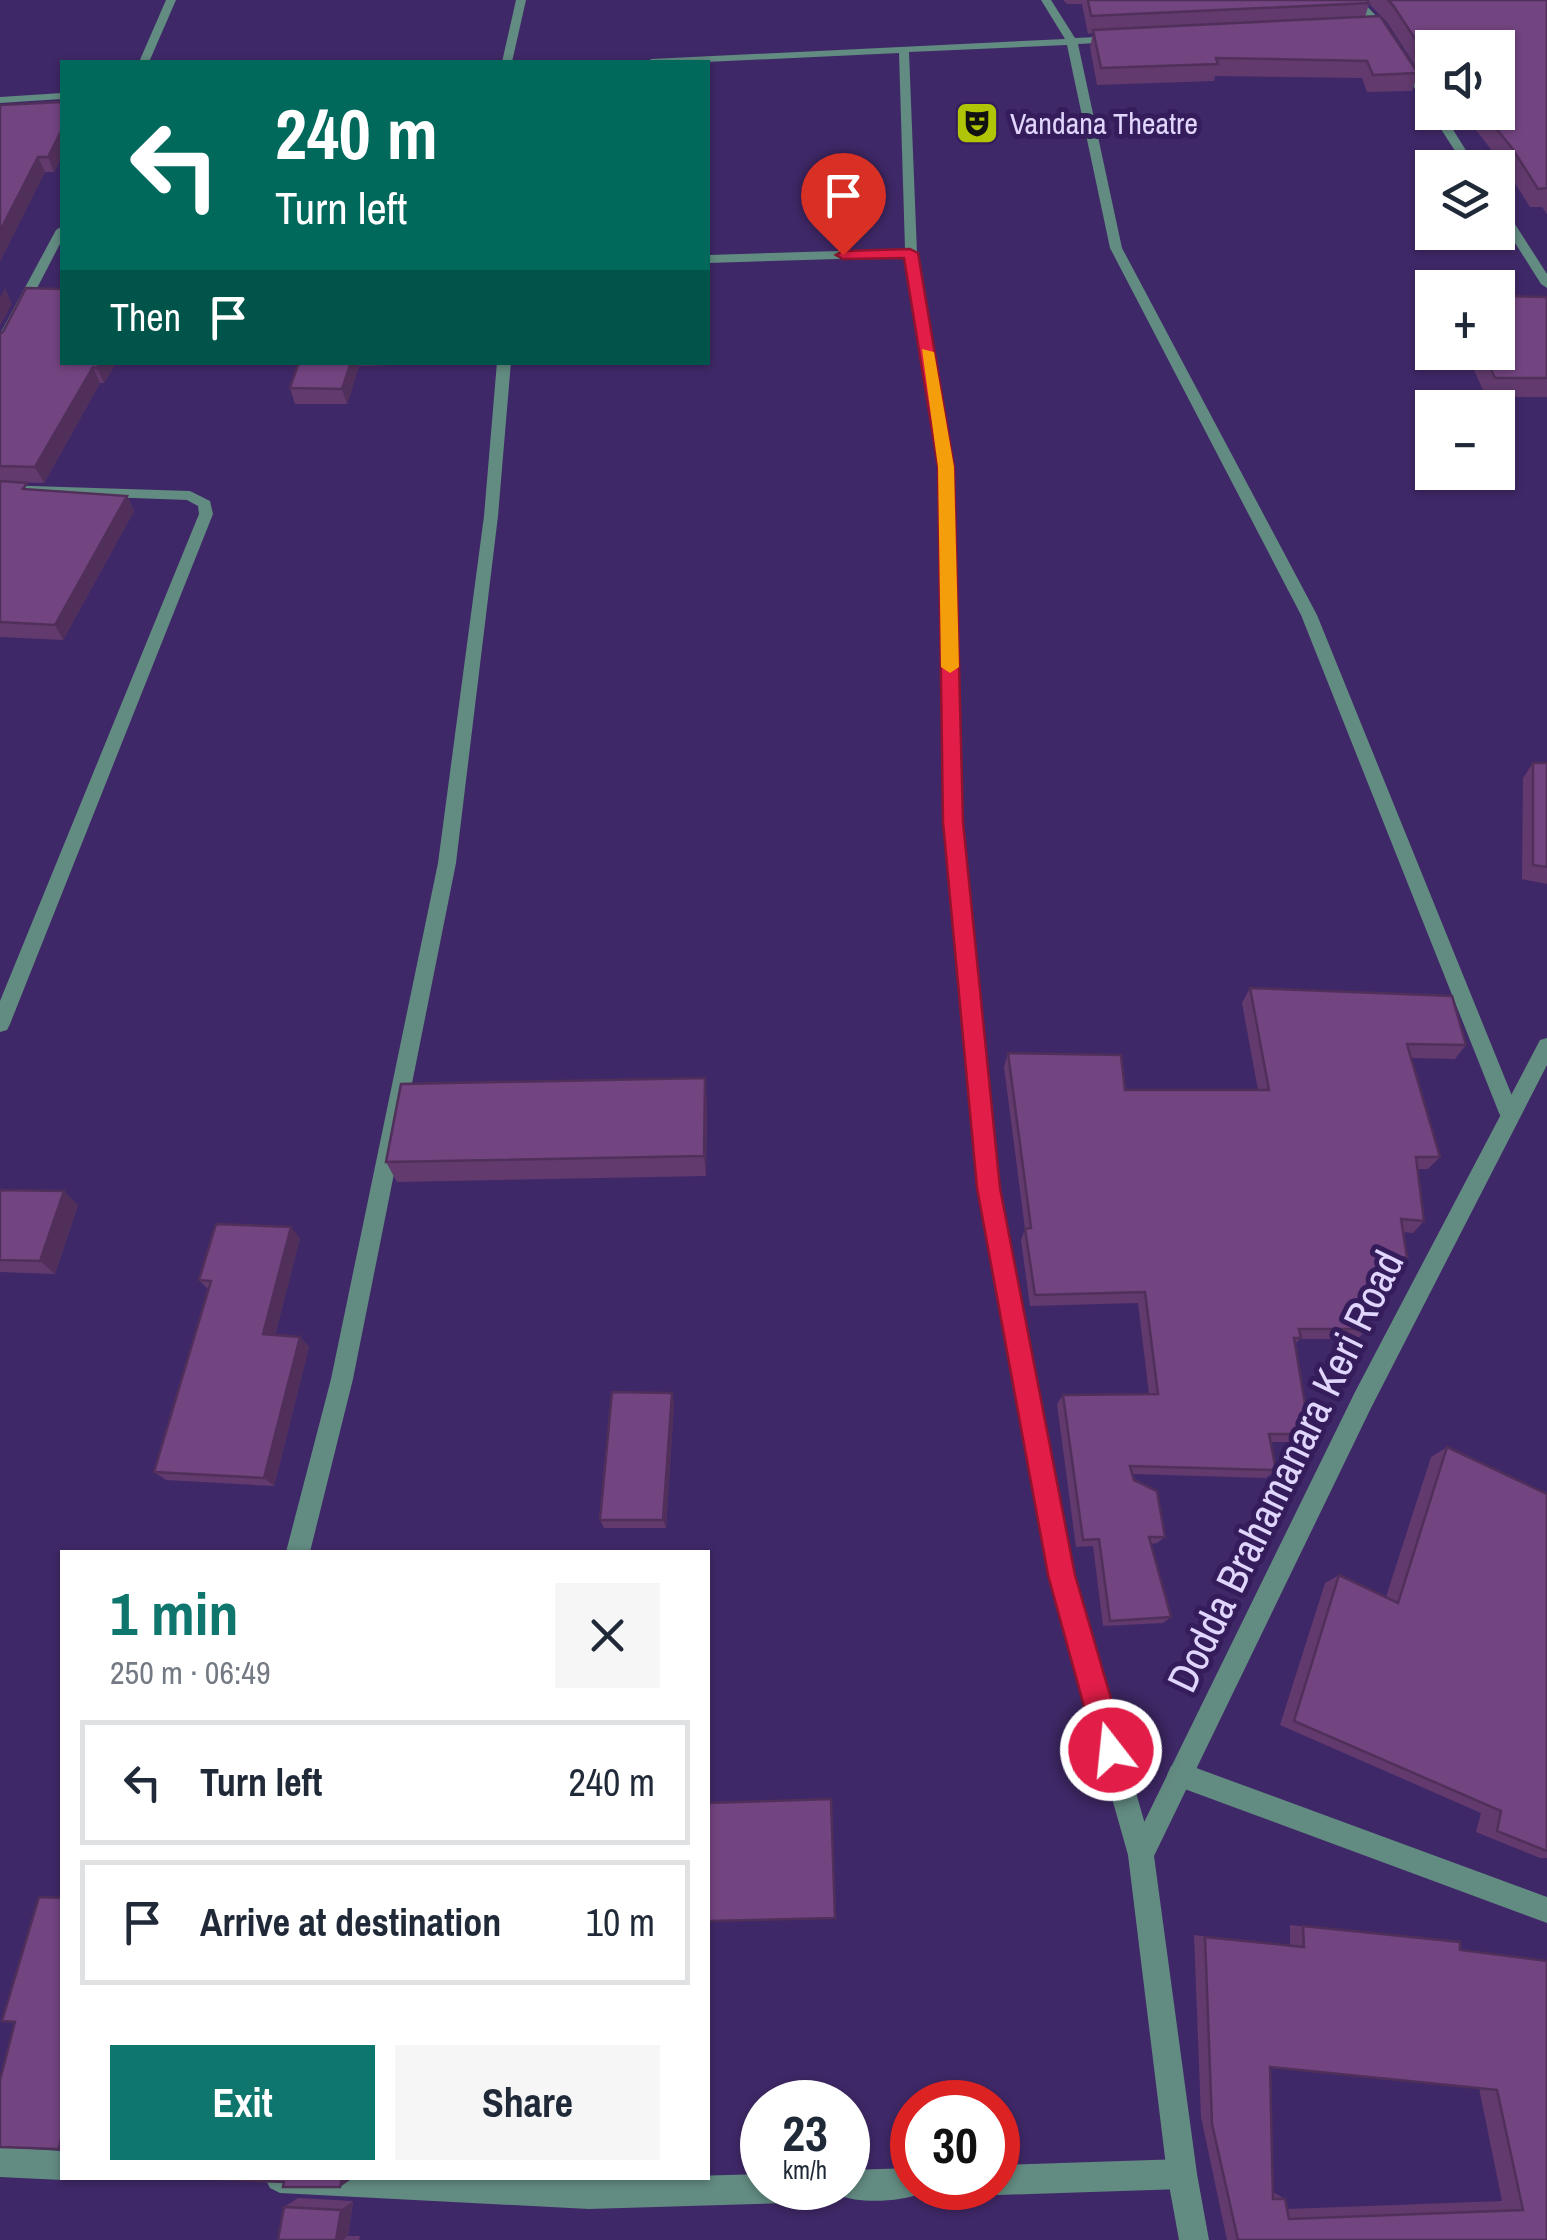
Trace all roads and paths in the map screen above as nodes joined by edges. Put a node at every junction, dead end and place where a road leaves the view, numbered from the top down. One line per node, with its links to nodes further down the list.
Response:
1 (171, 0): 10 (street)
2 (521, 0): 11 (street)
3 (1046, 0): 8 (street)
4 (1355, 0): 5 (street)
5 (1380, 26): 6 (street); 13 (street)
6 (1361, 27)
7 (1130, 39): 8 (street)
8 (1072, 42): 9 (street); 28 (street)
9 (904, 50): 12 (street); 18 (street)
10 (145, 60)
11 (508, 60)
12 (693, 60)
13 (1415, 80)
14 (60, 96): 15 (street)
15 (0, 100)
16 (60, 234): 20 (street)
17 (1515, 234): 22 (street)
18 (910, 253): 19 (street); 31 (street)
19 (710, 259)
20 (44, 263): 21 (street); 23 (street)
21 (60, 263)
22 (1547, 284)
23 (0, 346)
24 (504, 365): 29 (street)
25 (0, 489): 26 (street)
26 (0, 1024)
27 (1547, 1046): 28 (street, Dodda Brahamanara Keri Road)
28 (1510, 1113): 30 (street, Dodda Brahamanara Keri Road)
29 (299, 1550)
30 (1180, 1775): 31 (street, Dodda Brahamanara Keri Road); 32 (street)
31 (1141, 1855): 35 (street)
32 (1547, 1910)
33 (0, 2162): 34 (street)
34 (60, 2165)
35 (1182, 2174): 36 (street); 39 (street)
36 (1020, 2179)
37 (319, 2180): 38 (street)
38 (740, 2189)
39 (1194, 2240)

